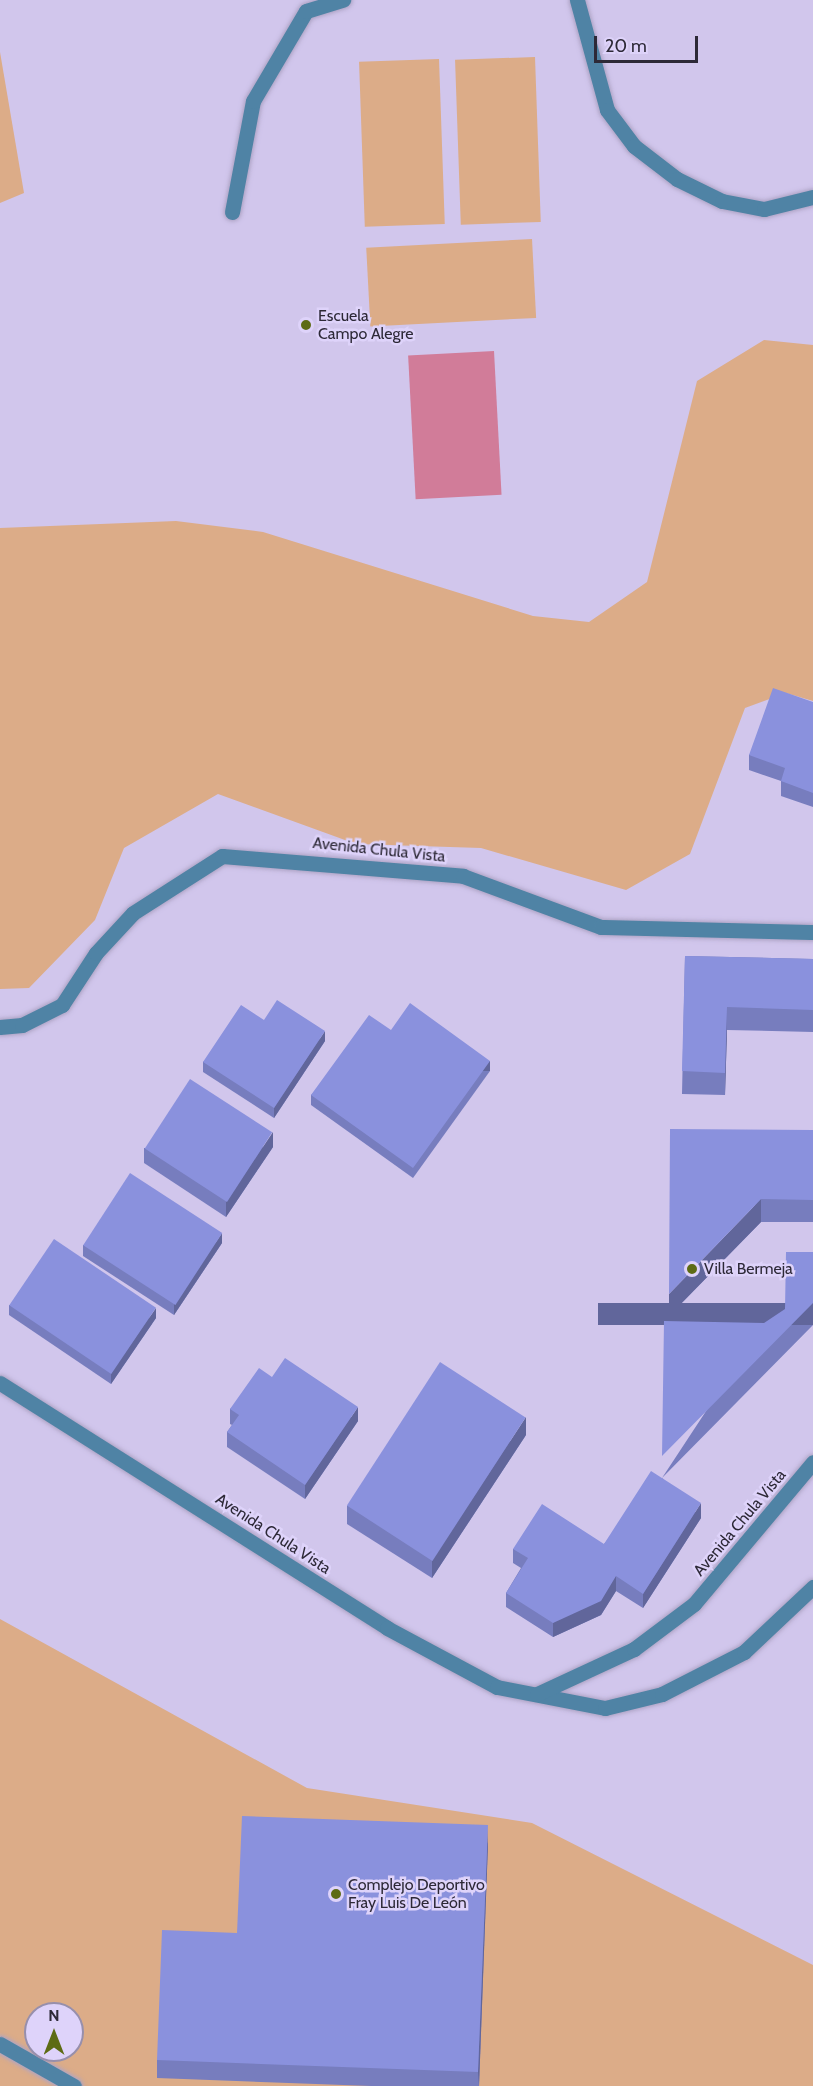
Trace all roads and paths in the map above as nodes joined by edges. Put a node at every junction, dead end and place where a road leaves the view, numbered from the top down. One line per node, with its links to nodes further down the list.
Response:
1 (343, 0): 4 (street)
2 (577, 0): 3 (street)
3 (813, 197)
4 (232, 212)
5 (813, 932): 6 (street, Avenida Chula Vista)
6 (0, 1027)
7 (0, 1383): 10 (street, Avenida Chula Vista)
8 (813, 1462): 10 (street, Avenida Chula Vista)
9 (813, 1587): 10 (street, Avenida Chula Vista)
10 (537, 1694)
11 (0, 2044): 12 (street)
12 (74, 2086)

